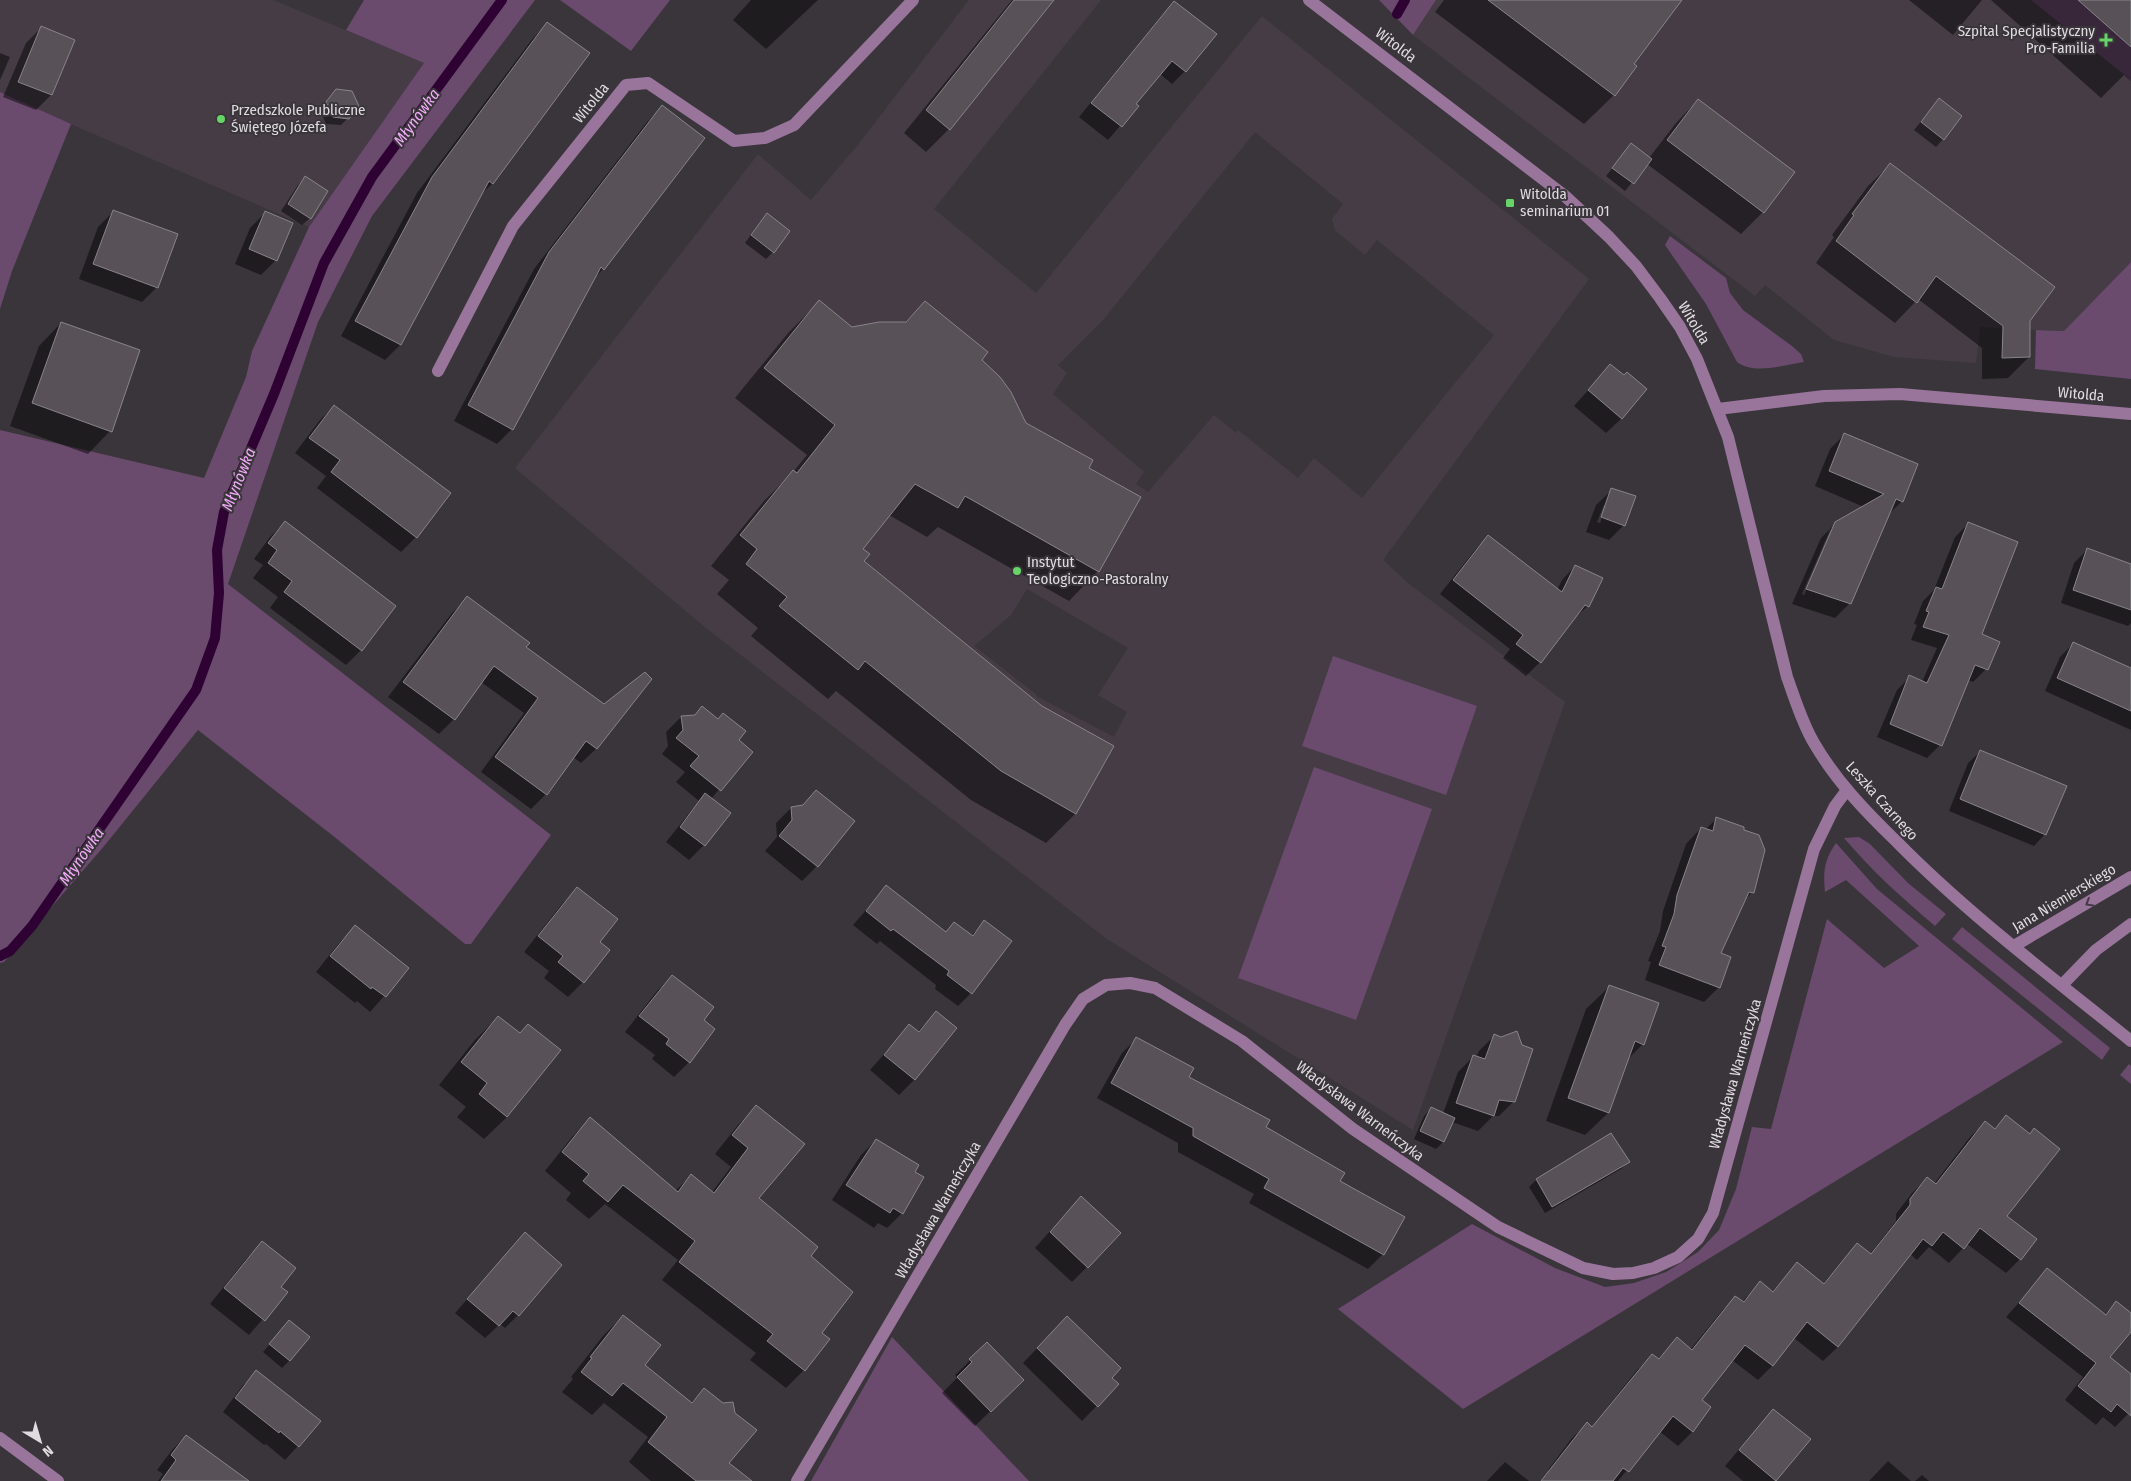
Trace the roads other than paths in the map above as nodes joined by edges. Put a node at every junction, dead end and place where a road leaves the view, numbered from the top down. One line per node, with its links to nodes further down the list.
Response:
1 (913, 0): 3 (street, Witolda)
2 (1309, 0): 4 (street, Witolda)
3 (438, 371)
4 (1718, 409): 5 (street, Witolda); 6 (street, Leszka Czarnego)
5 (2131, 414)
6 (1847, 790): 9 (street, Leszka Czarnego); 14 (street, Władysława Warneńczyka)
7 (2131, 877): 9 (street, Jana Niemierskiego, one-way to 9)
8 (2131, 924): 10 (street)
9 (2014, 946): 10 (street, Leszka Czarnego)
10 (2062, 986): 11 (street, Leszka Czarnego)
11 (2131, 1041)
12 (0, 1438): 13 (street)
13 (58, 1481)
14 (797, 1481)

